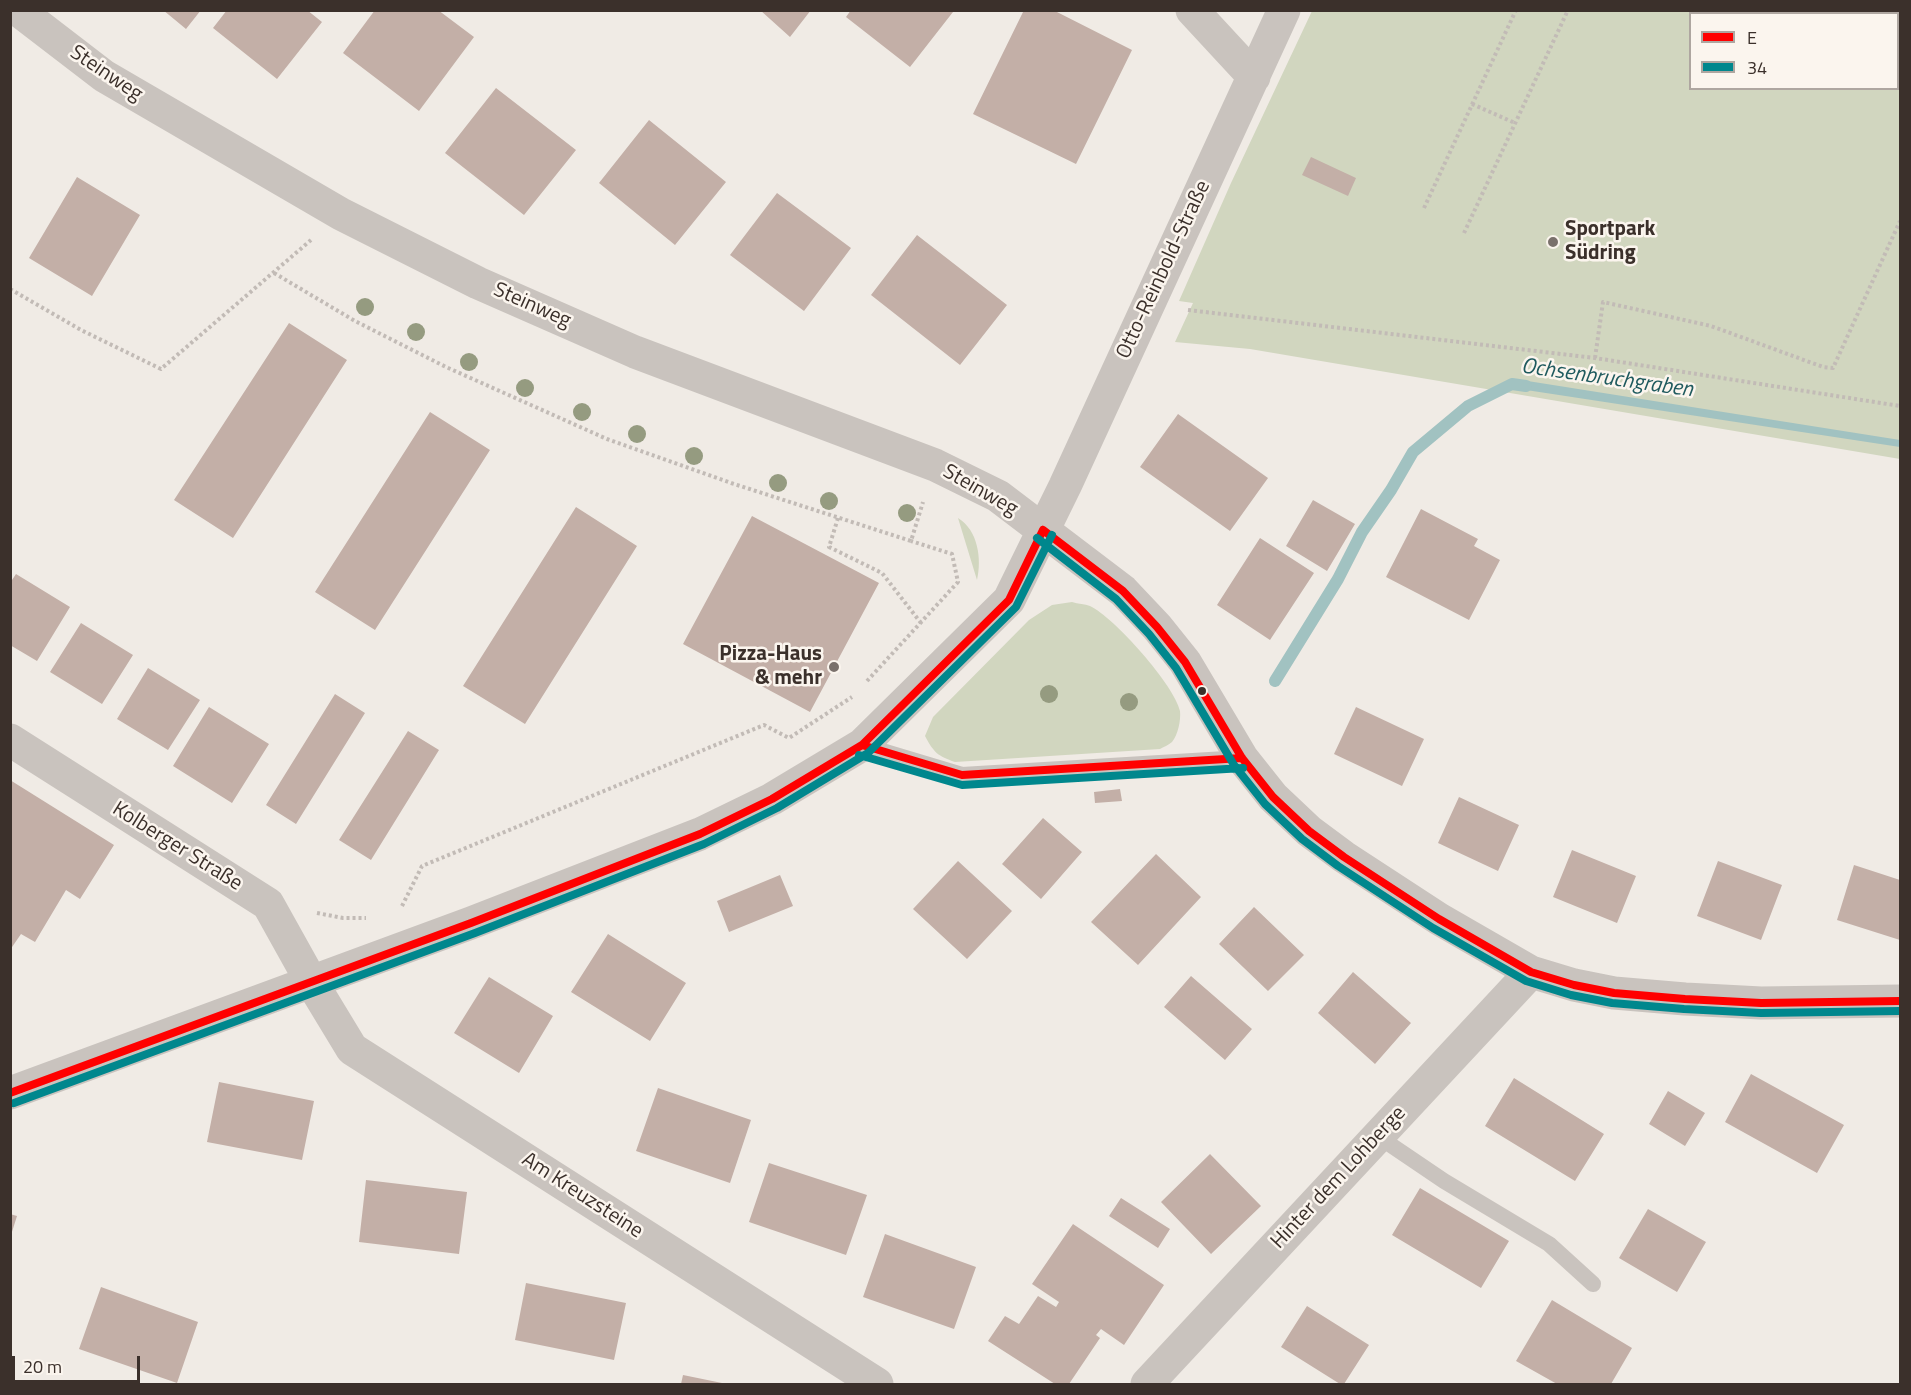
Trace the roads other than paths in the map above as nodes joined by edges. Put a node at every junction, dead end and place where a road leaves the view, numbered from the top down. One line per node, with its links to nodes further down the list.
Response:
1 (18, 10): 5 (street, Steinweg)
2 (1192, 10): 4 (street)
3 (1284, 10): 4 (street, Otto-Reinbold-Straße)
4 (1254, 76): 5 (street, Otto-Reinbold-Straße)
5 (1043, 530): 7 (street, Otto-Reinbold-Straße); 8 (street, Steinweg)
6 (10, 741): 10 (street, Kolberger Straße)
7 (862, 745): 8 (lane); 10 (street, Otto-Reinbold-Straße)
8 (1242, 758): 9 (street, Steinweg)
9 (1531, 972): 11 (street, Steinweg); 13 (street, Hinter dem Lohberge)
10 (312, 983): 12 (street, Otto-Reinbold-Straße); 15 (street, Am Kreuzsteine)
11 (1900, 1001)
12 (11, 1092)
13 (1378, 1137): 14 (lane); 16 (street, Hinter dem Lohberge)
14 (1593, 1284)
15 (877, 1384)
16 (1147, 1384)

